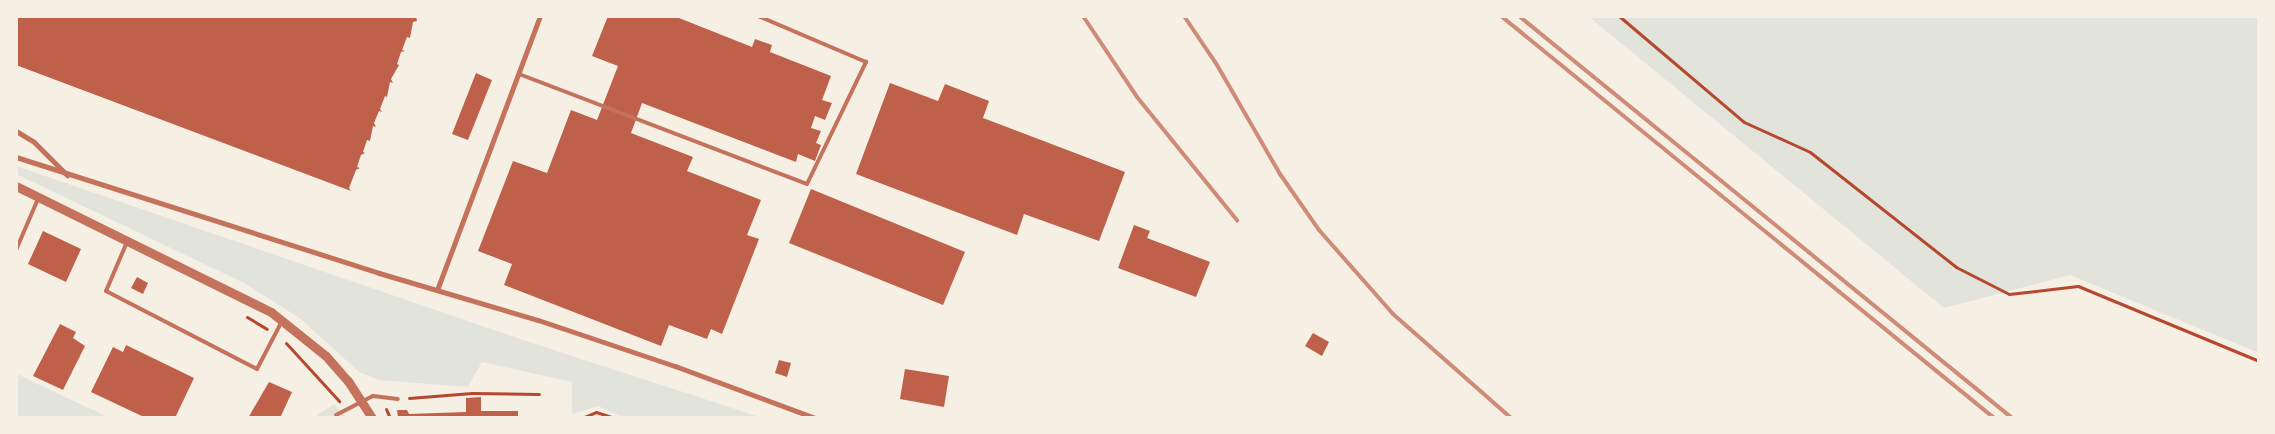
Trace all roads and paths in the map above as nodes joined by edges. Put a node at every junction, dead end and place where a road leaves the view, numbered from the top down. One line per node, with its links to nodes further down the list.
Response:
1 (540, 16): 4 (street)
2 (758, 16): 4 (lane)
3 (1620, 16): 15 (path)
4 (518, 74): 12 (street)
5 (16, 132): 7 (street)
6 (16, 157): 7 (street)
7 (68, 176): 12 (street)
8 (16, 186): 9 (street)
9 (39, 197): 10 (street); 11 (lane)
10 (128, 240): 13 (street); 13 (lane)
11 (16, 250)
12 (437, 290): 24 (street)
13 (283, 320): 19 (street)
14 (286, 342): 16 (path)
15 (2259, 361)
16 (331, 393)
17 (539, 394): 18 (path)
18 (398, 399): 19 (lane)
19 (361, 401): 20 (lane); 21 (street)
20 (336, 415)
21 (372, 418)
22 (582, 418): 23 (path)
23 (615, 418)
24 (815, 418)

